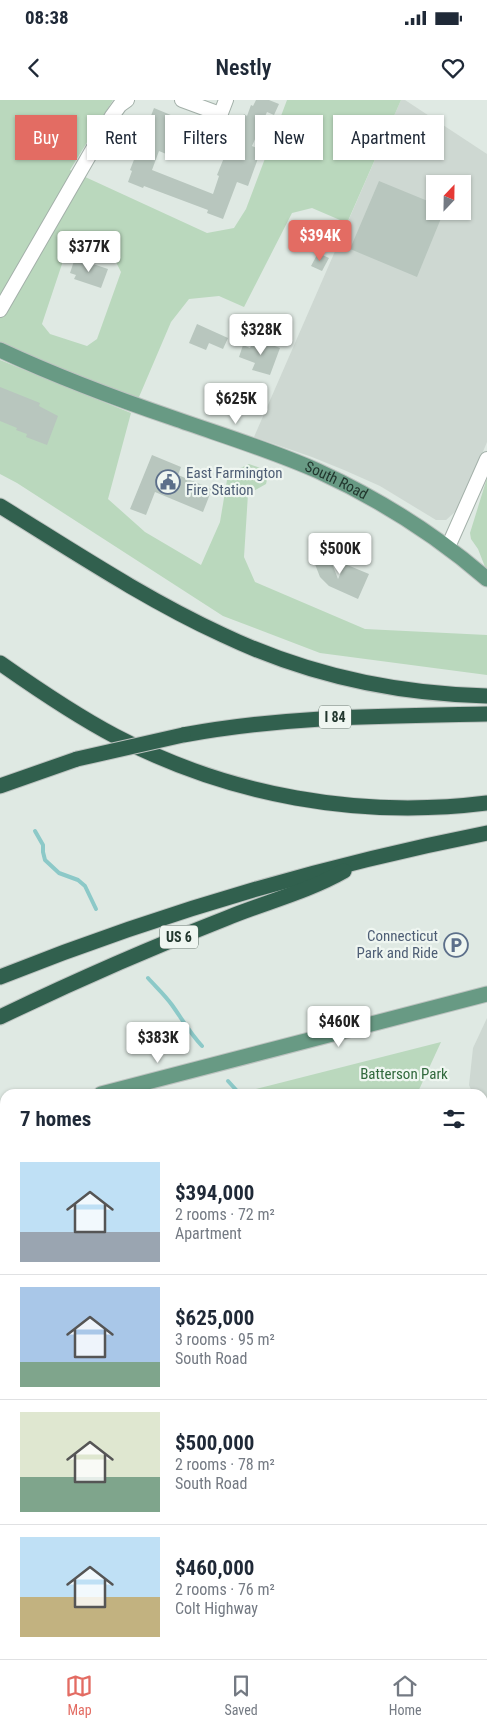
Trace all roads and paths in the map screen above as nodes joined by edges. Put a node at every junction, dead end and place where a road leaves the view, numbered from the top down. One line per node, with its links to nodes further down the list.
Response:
1 (127, 100): 5 (street)
2 (182, 100): 4 (street)
3 (226, 100): 4 (street)
4 (220, 114)
5 (0, 310)
6 (0, 350): 9 (main road, South Road)
7 (487, 459): 9 (street)
8 (0, 506): 12 (highway)
9 (448, 547): 10 (main road, South Road)
10 (487, 579)
11 (0, 663): 15 (highway)
12 (487, 696)
13 (487, 714): 14 (highway, I 84, bridge)
14 (1, 785)
15 (487, 802)
16 (487, 833): 17 (highway)
17 (360, 861): 18 (highway); 20 (highway, US 6)
18 (0, 977)
19 (487, 994): 21 (main road)
20 (0, 1016)
21 (120, 1089)

